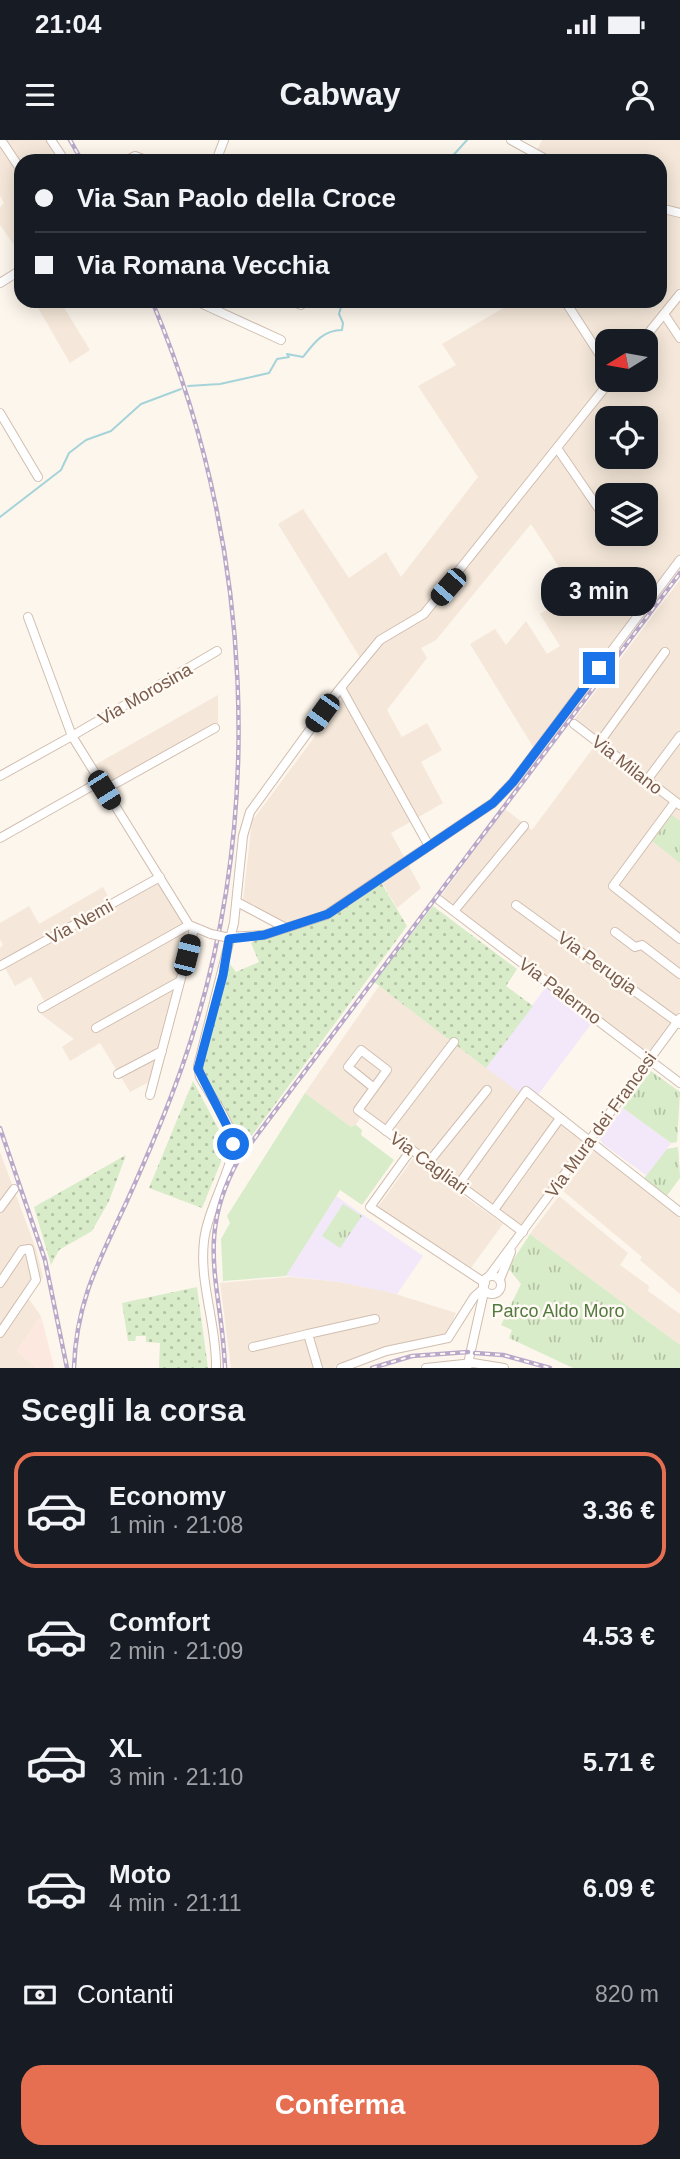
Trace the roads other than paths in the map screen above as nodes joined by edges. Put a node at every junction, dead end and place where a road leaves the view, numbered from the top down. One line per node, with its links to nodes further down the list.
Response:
1 (1, 140): 4 (street)
2 (511, 140): 3 (street)
3 (536, 154)
4 (14, 160)
5 (680, 294): 8 (street)
6 (211, 308): 11 (street)
7 (570, 308): 12 (street)
8 (664, 314): 9 (street); 10 (street)
9 (652, 329)
10 (680, 338)
11 (281, 340)
12 (595, 347)
13 (601, 392): 15 (street)
14 (0, 413): 16 (street)
15 (557, 447): 17 (street); 22 (street)
16 (38, 477)
17 (595, 503)
18 (680, 561): 35 (street)
19 (28, 617): 25 (street)
20 (217, 651): 25 (street, Via Morosina)
21 (666, 652): 27 (street)
22 (341, 688): 35 (street); 38 (street)
23 (574, 724): 27 (street, Via Milano)
24 (215, 728): 31 (street)
25 (72, 736): 28 (street, Via Morosina); 30 (street)
26 (680, 736): 29 (street)
27 (599, 743): 29 (street, Via Milano)
28 (0, 776)
29 (647, 780): 32 (street, Via Milano)
30 (99, 782): 31 (street); 34 (street)
31 (104, 790): 36 (street)
32 (678, 804): 47 (street)
33 (524, 826): 40 (street)
34 (0, 838)
35 (429, 846): 43 (street)
36 (160, 877): 42 (street); 48 (street, Via Nemi)
37 (439, 900): 40 (street, Via Palermo)
38 (237, 902): 41 (street); 43 (street)
39 (516, 905): 52 (street, Via Perugia)
40 (454, 911): 56 (street, Via Palermo)
41 (234, 923): 45 (street); 46 (street)
42 (191, 927): 45 (street, bridge); 50 (street); 51 (street)
43 (286, 928): 46 (street)
44 (615, 932): 49 (street)
45 (227, 938): 46 (street); 83 (street)
46 (242, 939)
47 (680, 940)
48 (0, 966)
49 (680, 974)
50 (180, 981): 53 (street); 55 (street)
51 (41, 1008)
52 (679, 1021): 56 (street, Via Mura dei Francesi)
53 (96, 1028)
54 (454, 1042): 63 (street)
55 (162, 1051): 57 (street); 61 (street)
56 (649, 1059): 58 (street, Via Palermo); 64 (street, Via Mura dei Francesi)
57 (118, 1074)
58 (680, 1083)
59 (374, 1088): 59 (street, Via Cagliari); 63 (street, Via Cagliari)
60 (487, 1090): 66 (street)
61 (150, 1095)
62 (558, 1121): 70 (street)
63 (386, 1131): 65 (street, Via Cagliari)
64 (592, 1141): 67 (street); 71 (street); 72 (street, Via Mura dei Francesi)
65 (411, 1150): 66 (street, Via Cagliari); 75 (street)
66 (428, 1163): 67 (street, Via Cagliari)
67 (459, 1184): 70 (street, Via Cagliari)
68 (14, 1189): 69 (street)
69 (0, 1208)
70 (494, 1210): 72 (street, Via Cagliari)
71 (680, 1212)
72 (523, 1232): 73 (street, Via Mura dei Francesi); 75 (street, Via Mura dei Francesi)
73 (500, 1279): 75 (street); 76 (street, Via Mura dei Francesi)
74 (0, 1283): 79 (street)
75 (486, 1285): 76 (street); 78 (street); 85 (street, Via Mura dei Francesi)
76 (493, 1296): 78 (street, Via Mura dei Francesi)
77 (375, 1319): 80 (street)
78 (479, 1327): 82 (street)
79 (0, 1333)
80 (308, 1334): 81 (street); 84 (street)
81 (253, 1347)
82 (468, 1366): 86 (street); 87 (street)
83 (216, 1368)
84 (318, 1368)
85 (341, 1368)
86 (426, 1368)
87 (504, 1368)

